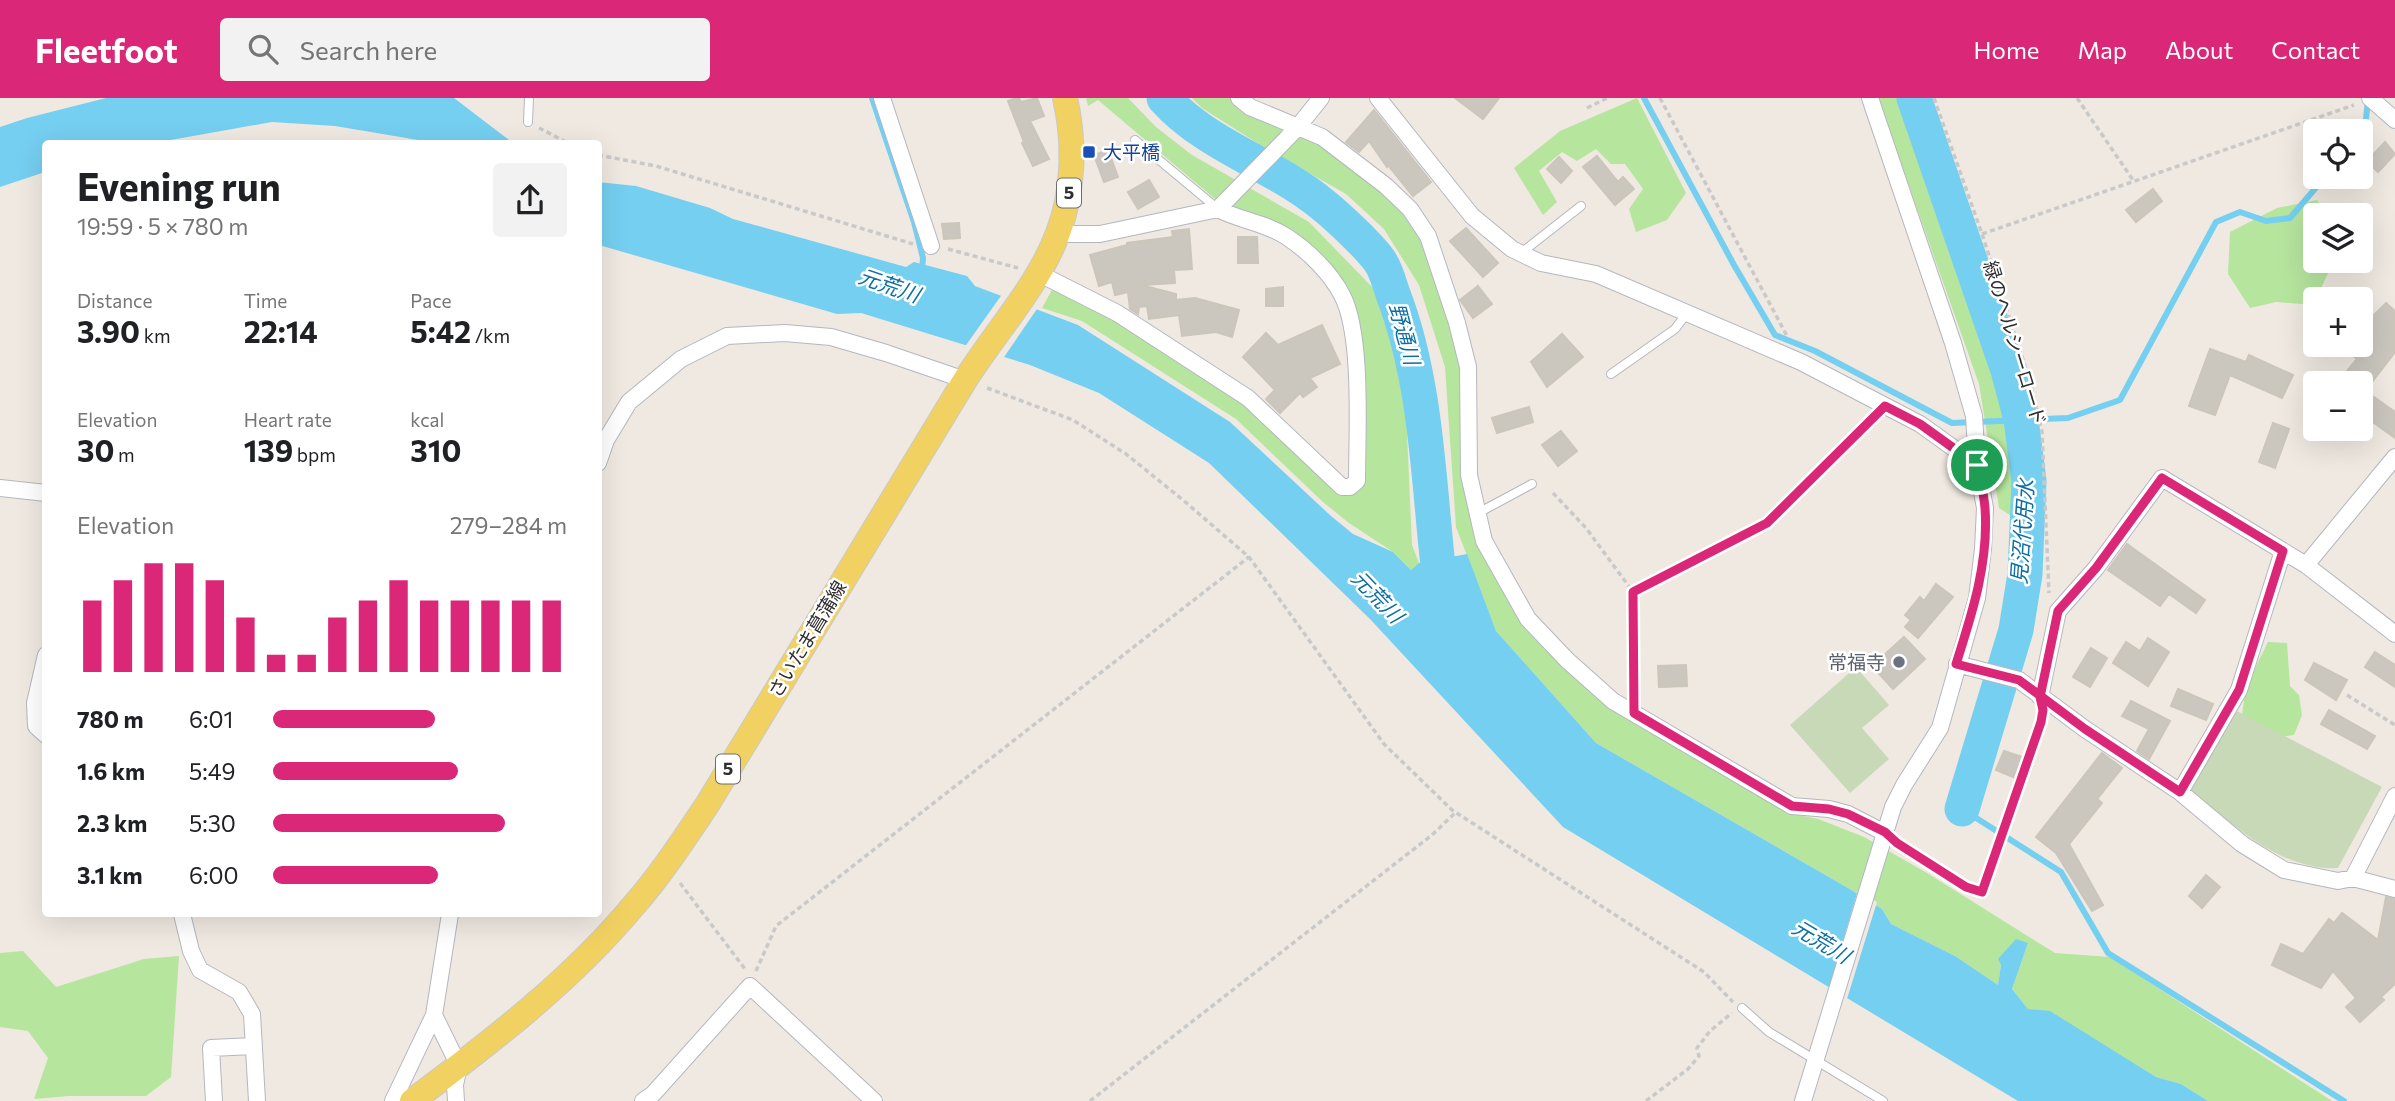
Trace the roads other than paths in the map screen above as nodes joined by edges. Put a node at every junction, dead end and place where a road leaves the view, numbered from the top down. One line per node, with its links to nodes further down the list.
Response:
1 (529, 98): 10 (lane)
2 (882, 98): 16 (street)
3 (1065, 98): 15 (main road, さいたま菖蒲線 / 5)
4 (1239, 98): 11 (street)
5 (1321, 98): 11 (street)
6 (1378, 98): 17 (street)
7 (1870, 98): 24 (street)
8 (2371, 98): 9 (street)
9 (2395, 120)
10 (528, 122)
11 (1298, 127): 14 (street); 28 (street)
12 (1135, 140): 14 (lane)
13 (1581, 206): 17 (lane)
14 (1220, 207): 15 (street); 18 (street)
15 (1058, 234): 18 (main road, さいたま菖蒲線 / 5)
16 (931, 246)
17 (1521, 253): 19 (street)
18 (1036, 276): 21 (main road, さいたま菖蒲線 / 5)
19 (1687, 313): 20 (lane); 24 (street)
20 (1611, 374)
21 (967, 377): 22 (street); 48 (main road, さいたま菖蒲線 / 5)
22 (602, 440)
23 (2395, 457): 30 (street)
24 (1977, 465): 32 (street)
25 (1532, 484): 28 (lane)
26 (0, 488): 27 (street)
27 (42, 493)
28 (1478, 513): 38 (street)
29 (2283, 551): 30 (street); 34 (street); 36 (street)
30 (2306, 565): 31 (street)
31 (2395, 634)
32 (1956, 664): 34 (street); 38 (street)
33 (42, 672): 35 (street)
34 (2040, 697): 36 (street); 41 (lane)
35 (42, 731)
36 (2180, 792): 39 (street)
37 (2395, 796): 39 (street)
38 (1883, 840): 47 (street)
39 (2353, 878): 40 (street)
40 (2395, 889)
41 (1982, 892)
42 (184, 917): 46 (street)
43 (450, 917): 45 (street)
44 (1742, 1008): 47 (lane)
45 (434, 1015): 48 (street); 51 (street)
46 (254, 1046): 49 (street); 50 (street)
47 (1818, 1055): 56 (street); 57 (lane)
48 (459, 1066): 52 (main road, さいたま菖蒲線 / 5); 53 (street)
49 (214, 1101)
50 (257, 1101)
51 (393, 1101)
52 (412, 1101)
53 (456, 1101)
54 (643, 1101): 55 (street)
55 (874, 1101)
56 (1803, 1101)
57 (1883, 1101)

